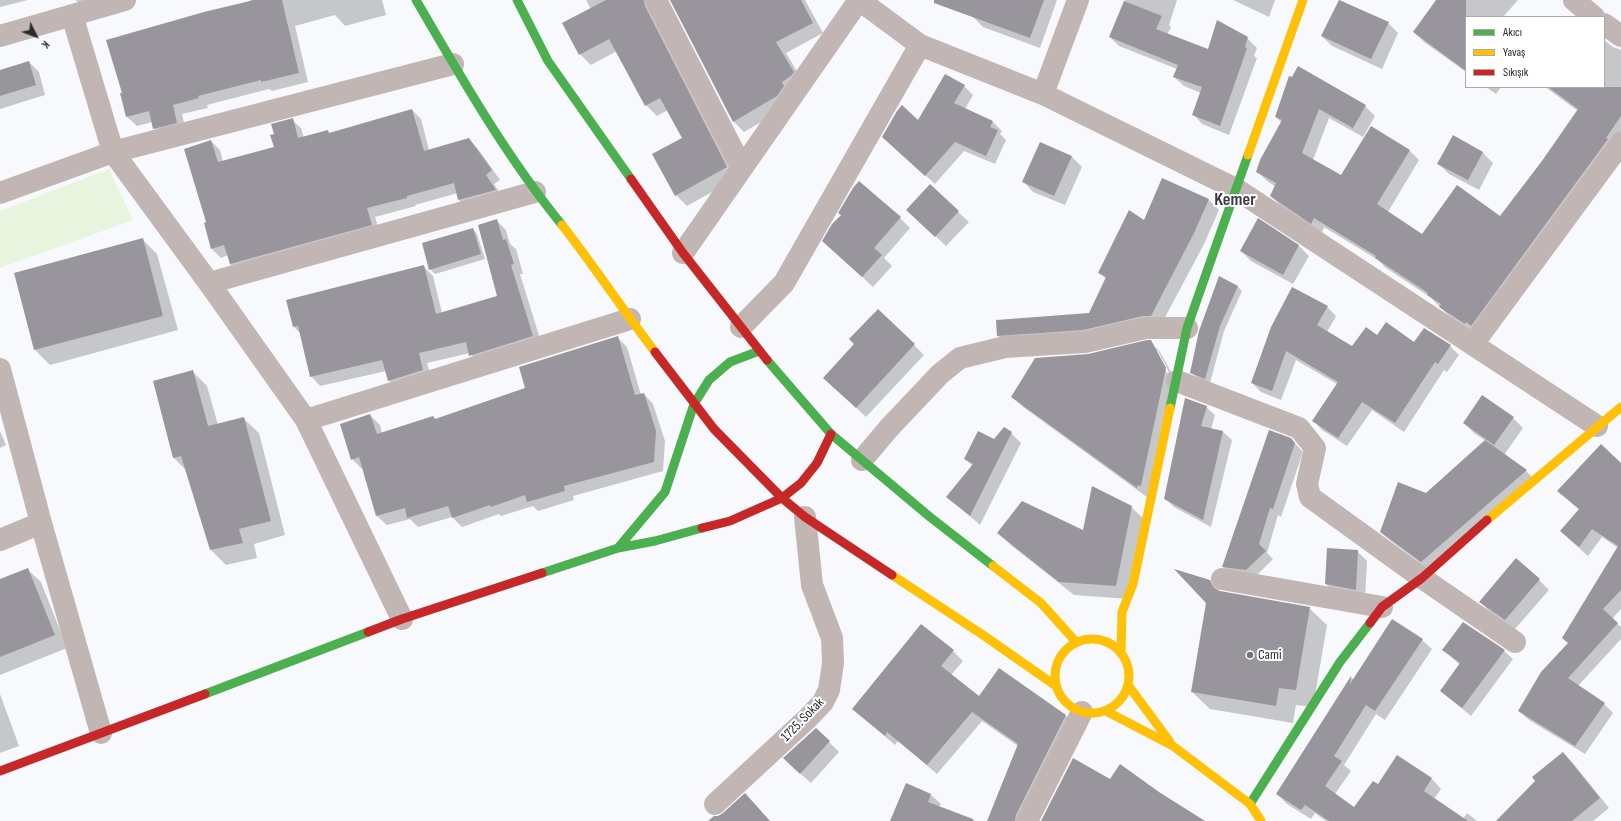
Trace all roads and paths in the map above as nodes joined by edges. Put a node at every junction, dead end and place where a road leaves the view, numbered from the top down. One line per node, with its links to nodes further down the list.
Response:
1 (125, 0): 9 (street)
2 (416, 0): 15 (street)
3 (517, 0): 23 (street)
4 (656, 0): 19 (street)
5 (859, 0): 14 (street); 19 (street)
6 (1078, 0): 16 (street)
7 (1303, 0): 20 (street)
8 (1574, 0): 10 (street)
9 (72, 15): 12 (street); 18 (street)
10 (1593, 16)
11 (1605, 25): 13 (street)
12 (0, 36)
13 (1621, 36)
14 (920, 45): 16 (street); 26 (street)
15 (453, 64): 18 (street); 21 (street)
16 (1043, 94): 20 (street)
17 (1620, 147): 28 (street)
18 (113, 152): 22 (street); 24 (street)
19 (742, 168): 23 (street)
20 (1236, 189): 27 (street); 28 (street)
21 (535, 192): 24 (street); 25 (street)
22 (0, 193)
23 (683, 253): 26 (street)
24 (209, 283): 34 (street)
25 (630, 319): 32 (street); 34 (street)
26 (741, 327): 29 (street)
27 (1186, 328): 31 (street); 37 (street)
28 (1473, 344): 35 (street)
29 (759, 351): 32 (street); 36 (street)
30 (0, 369): 40 (street)
31 (1177, 380): 43 (street); 46 (street)
32 (694, 404): 38 (street); 42 (street)
33 (1621, 407): 35 (street)
34 (306, 420): 47 (street)
35 (1597, 426): 43 (street)
36 (831, 434): 37 (street); 38 (street)
37 (862, 460): 51 (street)
38 (782, 498): 39 (street); 42 (street)
39 (805, 517): 55 (street); 61 (street, 1725. Sokak)
40 (41, 523): 41 (street); 58 (street)
41 (0, 540)
42 (618, 548): 47 (street)
43 (1422, 578): 45 (street); 52 (street)
44 (1222, 579): 45 (street)
45 (1382, 607): 62 (street)
46 (1122, 612): 48 (street); 53 (street)
47 (402, 620): 58 (street)
48 (1111, 621)
49 (1100, 630): 50 (street)
50 (1089, 639): 51 (street); 53 (street)
51 (1076, 642): 55 (street)
52 (1515, 642)
53 (1120, 652): 54 (street)
54 (1128, 685): 56 (street); 59 (street)
55 (1056, 686): 57 (street)
56 (1106, 711): 57 (street); 59 (street)
57 (1082, 712): 63 (street)
58 (101, 733): 60 (street)
59 (1173, 746): 62 (street)
60 (0, 771)
61 (715, 804)
62 (1255, 813): 64 (street)
63 (1027, 821)
64 (1273, 821)

